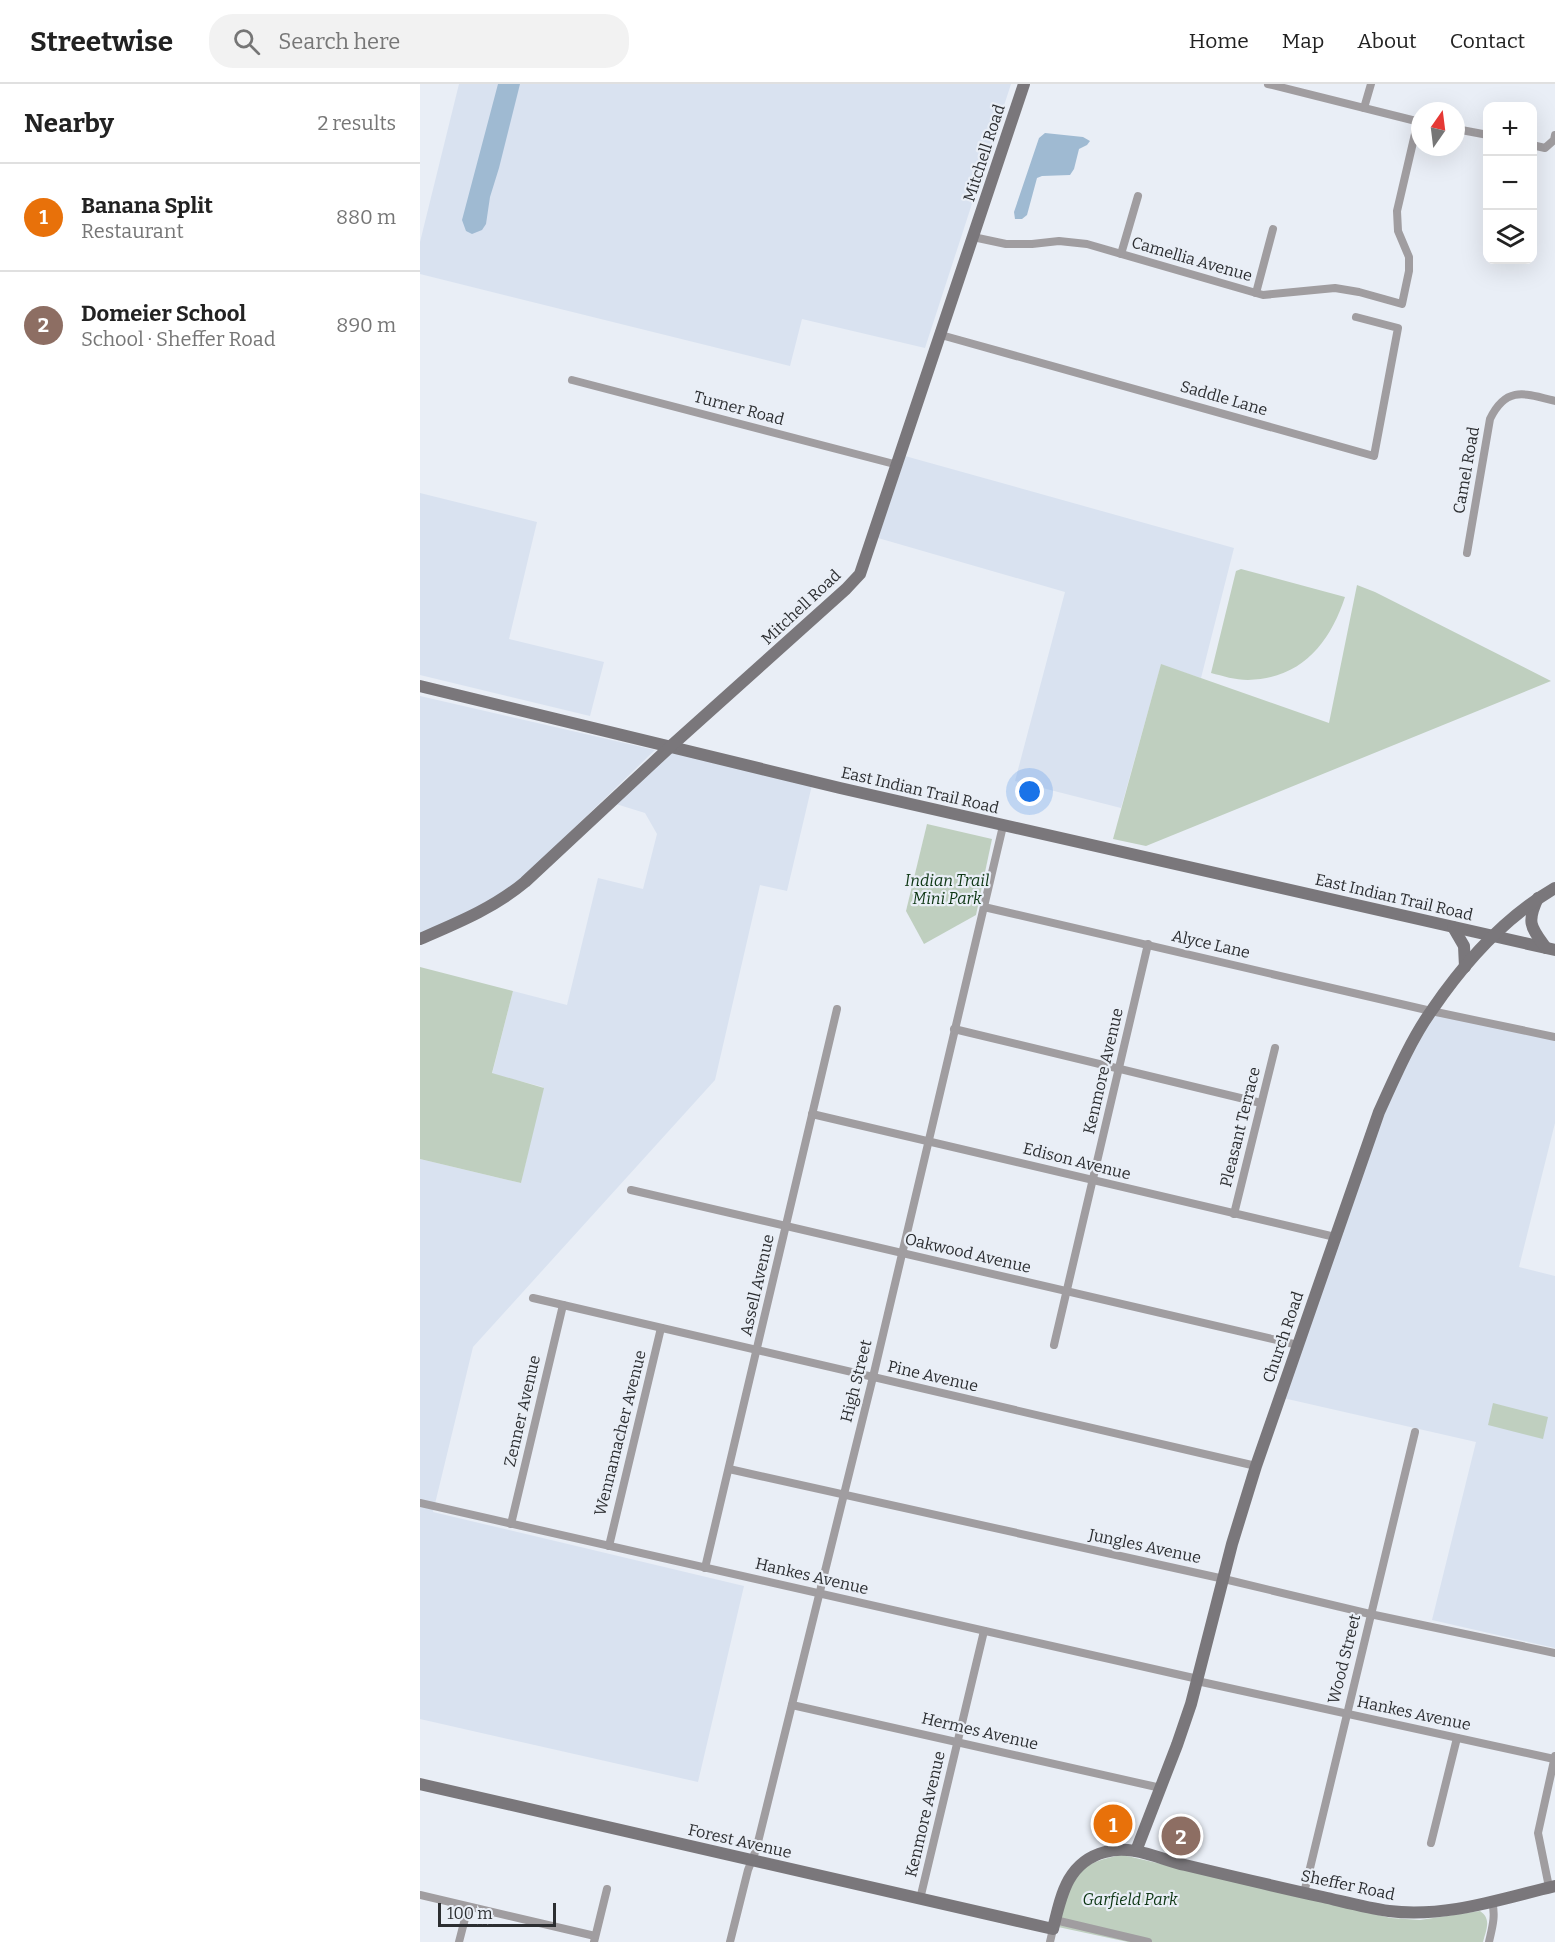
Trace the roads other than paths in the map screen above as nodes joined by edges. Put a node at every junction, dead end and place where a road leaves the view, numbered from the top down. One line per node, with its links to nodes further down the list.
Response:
1 (1024, 84): 13 (street, Mitchell Road)
2 (1268, 84): 4 (street)
3 (1371, 84): 4 (street)
4 (1364, 108): 5 (street)
5 (1411, 119)
6 (1465, 131): 7 (street)
7 (1483, 134)
8 (1555, 135): 9 (street)
9 (1537, 146)
10 (1411, 154): 15 (street, Camellia Avenue)
11 (1137, 196): 14 (street)
12 (1273, 229): 15 (street)
13 (973, 237): 14 (street, Camellia Avenue); 17 (street, Mitchell Road)
14 (1121, 254): 15 (street, Camellia Avenue)
15 (1256, 293)
16 (1356, 317): 17 (street, Saddle Lane)
17 (941, 335): 20 (street, Mitchell Road)
18 (572, 380): 20 (street, Turner Road)
19 (1555, 401): 21 (street, Camel Road)
20 (898, 465): 23 (street, Mitchell Road)
21 (1467, 553)
22 (420, 686): 23 (street, East Indian Trail Road)
23 (671, 746): 24 (street, East Indian Trail Road); 30 (street, Mitchell Road)
24 (1003, 826): 27 (street, High Street); 28 (street, East Indian Trail Road)
25 (1555, 888): 26 (street, Church Road)
26 (1538, 898): 29 (street, Church Road); 32 (street)
27 (984, 907): 31 (street, Alyce Lane); 36 (street, High Street)
28 (1453, 927): 29 (street, East Indian Trail Road); 33 (street)
29 (1493, 936): 32 (street, East Indian Trail Road); 33 (street, Church Road)
30 (420, 939)
31 (1148, 944): 35 (street, Alyce Lane); 39 (street, Kenmore Avenue)
32 (1550, 949)
33 (1465, 967): 35 (street, Church Road)
34 (837, 1009): 41 (street, Assell Avenue)
35 (1431, 1011): 37 (street, Alyce Lane); 47 (street, Church Road)
36 (954, 1029): 39 (street); 42 (street, High Street)
37 (1555, 1037)
38 (1275, 1048): 40 (street, Pleasant Terrace)
39 (1119, 1068): 40 (street); 43 (street, Kenmore Avenue)
40 (1261, 1103): 45 (street, Pleasant Terrace)
41 (812, 1114): 42 (street, Edison Avenue); 46 (street, Assell Avenue)
42 (928, 1141): 43 (street, Edison Avenue); 48 (street, High Street)
43 (1093, 1181): 45 (street, Edison Avenue); 49 (street, Kenmore Avenue)
44 (631, 1190): 46 (street, Oakwood Avenue)
45 (1234, 1214): 47 (street, Edison Avenue)
46 (786, 1226): 48 (street, Oakwood Avenue); 55 (street, Assell Avenue)
47 (1335, 1236): 54 (street, Church Road)
48 (902, 1253): 49 (street, Oakwood Avenue); 56 (street, High Street)
49 (1067, 1291): 53 (street, Kenmore Avenue); 54 (street, Oakwood Avenue)
50 (533, 1298): 51 (street, Pine Avenue)
51 (563, 1305): 52 (street, Pine Avenue); 62 (street, Zenner Avenue)
52 (661, 1328): 55 (street, Pine Avenue); 63 (street, Wennamacher Avenue)
53 (1054, 1345)
54 (1298, 1345): 58 (street, Church Road)
55 (757, 1350): 56 (street, Pine Avenue); 59 (street, Assell Avenue)
56 (873, 1377): 58 (street, Pine Avenue); 60 (street, High Street)
57 (1414, 1432): 67 (street, Wood Street)
58 (1256, 1466): 65 (street, Church Road)
59 (729, 1469): 60 (street, Jungles Avenue); 64 (street, Assell Avenue)
60 (843, 1495): 65 (street, Jungles Avenue); 66 (street, High Street)
61 (420, 1503): 62 (street, Hankes Avenue)
62 (511, 1524): 63 (street, Hankes Avenue)
63 (609, 1546): 64 (street, Hankes Avenue)
64 (705, 1568): 66 (street, Hankes Avenue)
65 (1224, 1579): 67 (street, Jungles Avenue); 70 (street, Church Road)
66 (820, 1594): 68 (street, Hankes Avenue); 71 (street, High Street)
67 (1370, 1614): 69 (street, Jungles Avenue); 72 (street, Wood Street)
68 (984, 1630): 70 (street, Hankes Avenue); 74 (street, Kenmore Avenue)
69 (1555, 1653)
70 (1197, 1680): 72 (street, Hankes Avenue); 77 (street, Church Road)
71 (792, 1705): 74 (street, Hermes Avenue); 80 (street, High Street)
72 (1346, 1714): 73 (street, Hankes Avenue); 83 (street, Wood Street)
73 (1457, 1738): 75 (street, Hankes Avenue); 78 (street)
74 (957, 1742): 77 (street, Hermes Avenue); 85 (street, Kenmore Avenue)
75 (1555, 1758): 81 (street)
76 (420, 1784): 80 (street, Forest Avenue)
77 (1161, 1788): 79 (street, Church Road)
78 (1431, 1843)
79 (1136, 1851): 83 (street, Sheffer Road); 88 (street, Sheffer Road)
80 (752, 1860): 85 (street, Forest Avenue); 91 (street, High Street)
81 (1552, 1887): 86 (street, Sheffer Road)
82 (607, 1889): 89 (street)
83 (1304, 1893): 86 (street, Sheffer Road)
84 (420, 1895): 87 (street)
85 (920, 1899): 88 (street, Forest Avenue)
86 (1492, 1902): 93 (street)
87 (468, 1907): 89 (street); 90 (street)
88 (1053, 1931): 92 (street, Forest Avenue)
89 (594, 1939)
90 (459, 1942)
91 (730, 1942)
92 (1148, 1942)
93 (1489, 1942)

